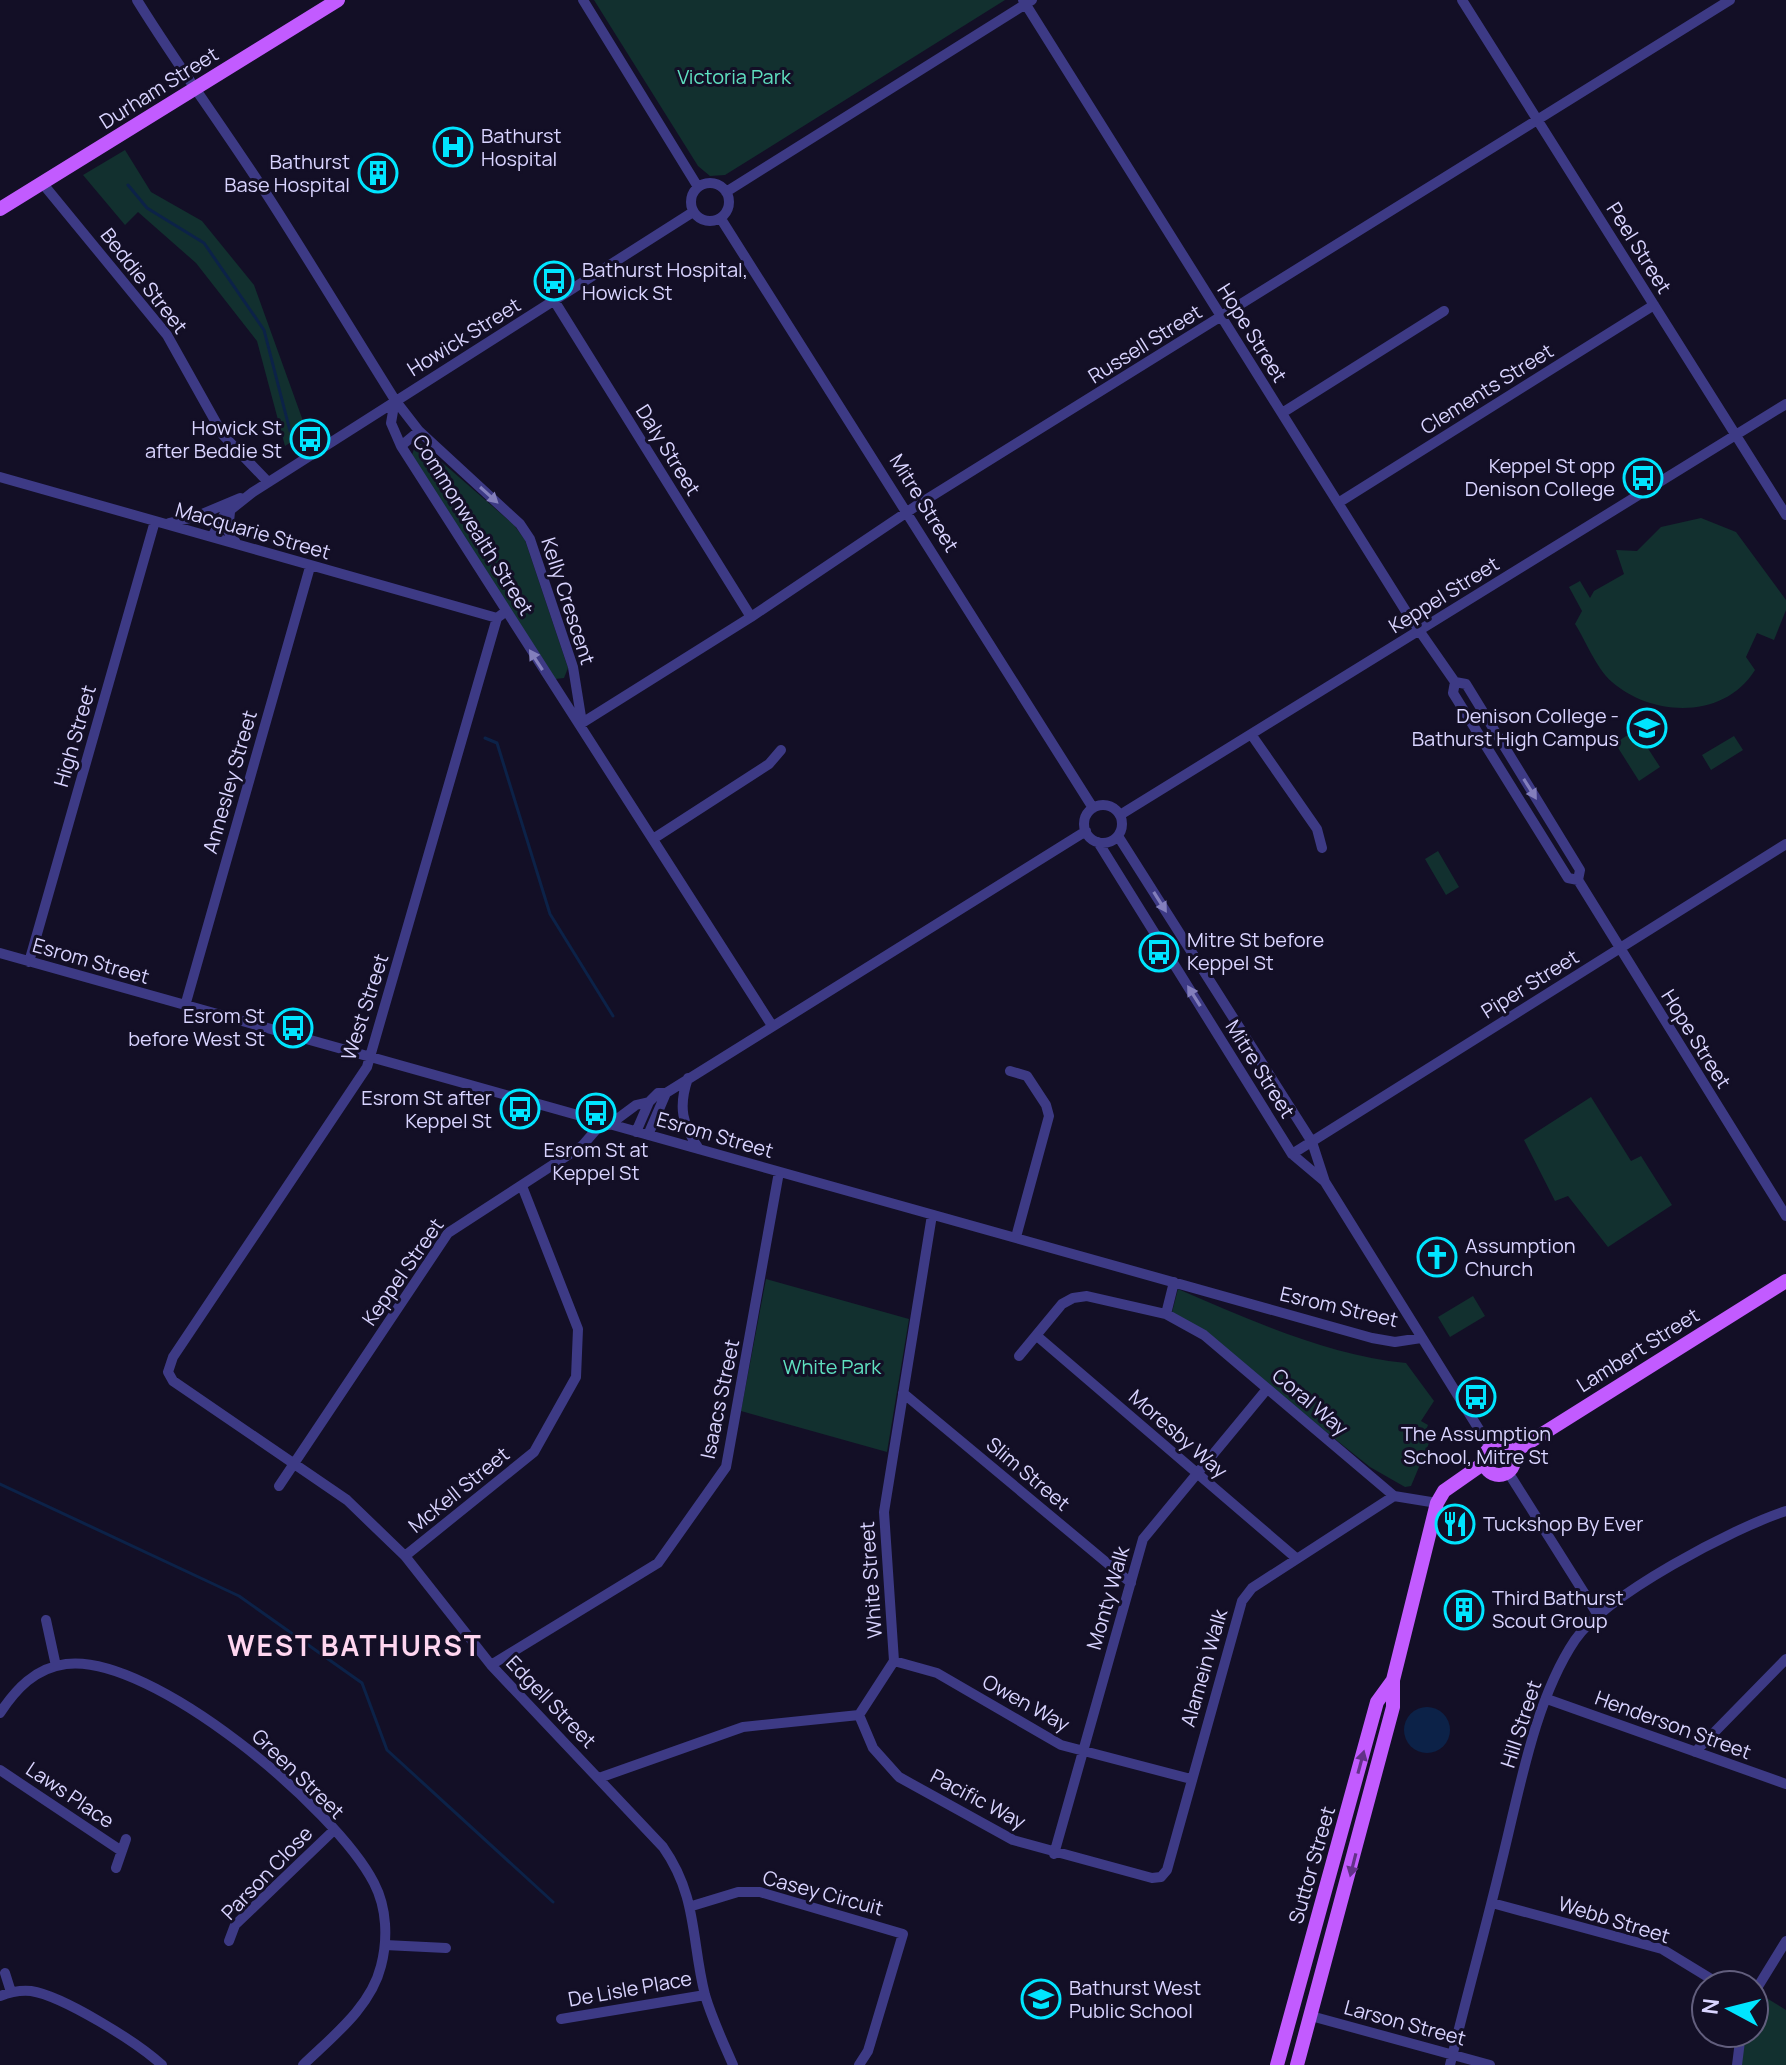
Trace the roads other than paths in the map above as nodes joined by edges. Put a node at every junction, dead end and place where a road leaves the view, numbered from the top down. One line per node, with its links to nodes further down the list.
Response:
1 (137, 0): 7 (street, Commonwealth Street)
2 (338, 0): 7 (main road, Durham Street)
3 (583, 0): 10 (street)
4 (1462, 0): 8 (street, Peel Street)
5 (1730, 0): 8 (street, Russell Street)
6 (1026, 1): 11 (street); 18 (street, Hope Street)
7 (195, 90): 9 (main road, Durham Street); 19 (street, Commonwealth Street)
8 (1538, 120): 16 (street, Peel Street); 18 (street, Russell Street)
9 (43, 184): 12 (main road, Durham Street); 26 (street, Beddie Street)
10 (698, 187): 11 (street); 13 (street)
11 (726, 192): 14 (street)
12 (0, 209)
13 (693, 212): 14 (street); 15 (street, Howick Street)
14 (721, 219): 31 (street, Mitre Street)
15 (555, 302): 19 (street, Howick Street); 38 (street, Daly Street)
16 (1654, 305): 23 (street, Peel Street); 28 (street, Clements Street)
17 (1444, 311): 21 (street)
18 (1222, 318): 21 (street, Hope Street); 31 (street, Russell Street)
19 (395, 400): 22 (street, Kelly Crescent); 24 (street, Commonwealth Street); 26 (street, Howick Street)
20 (1786, 404): 23 (street, Keppel Street)
21 (1282, 413): 28 (street, Hope Street)
22 (419, 431): 24 (street); 40 (street, Kelly Crescent, one-way to 40)
23 (1736, 435): 32 (street, Peel Street); 39 (street, Keppel Street)
24 (401, 446): 37 (street, Commonwealth Street)
25 (0, 477): 33 (street, Macquarie Street)
26 (268, 482): 27 (street, Howick Street)
27 (253, 492): 29 (street, Howick Street); 30 (street, Howick Street)
28 (1338, 503): 39 (street, Hope Street)
29 (213, 510): 33 (street, Howick Street); 34 (street)
30 (231, 510): 34 (street, Howick Street); 35 (street)
31 (908, 511): 38 (street, Russell Street); 43 (street, Mitre Street)
32 (1786, 515)
33 (158, 522): 34 (street, Macquarie Street); 53 (street, High Street)
34 (206, 536): 35 (street, Macquarie Street)
35 (239, 546): 36 (street, Macquarie Street)
36 (310, 567): 37 (street, Macquarie Street); 54 (street, Annesley Street)
37 (501, 615): 40 (street, Commonwealth Street, one-way to 37); 56 (street, West Street)
38 (751, 617): 40 (street, Russell Street)
39 (1420, 630): 41 (street, Keppel Street); 51 (street, Hope Street)
40 (582, 723): 47 (street, Commonwealth Street)
41 (1253, 737): 44 (street, Keppel Street); 50 (street)
42 (781, 750): 47 (street)
43 (1093, 808): 44 (street); 45 (street)
44 (1120, 815): 46 (street)
45 (1086, 831): 48 (street); 55 (street, Keppel Street)
46 (1118, 836): 48 (street); 64 (street, Mitre Street, one-way to 64)
47 (653, 839): 55 (street, Commonwealth Street)
48 (1098, 842): 66 (street, Mitre Street, one-way to 48)
49 (1786, 844): 51 (street, Piper Street)
50 (1322, 848)
51 (1619, 949): 64 (street, Piper Street); 71 (street, Hope Street)
52 (0, 953): 53 (street, Esrom Street)
53 (29, 962): 54 (street, Esrom Street)
54 (185, 1006): 56 (street, Esrom Street)
55 (771, 1024): 58 (street, Keppel Street)
56 (371, 1059): 61 (street, Esrom Street); 79 (street, West Street)
57 (1010, 1071): 72 (street)
58 (688, 1078): 59 (street, Keppel Street); 65 (street)
59 (666, 1093): 60 (street, Keppel Street); 63 (street)
60 (649, 1102): 61 (street, Keppel Street); 62 (street)
61 (603, 1123): 62 (street, Esrom Street); 69 (street, Keppel Street)
62 (636, 1132): 63 (street, Esrom Street)
63 (648, 1135): 65 (street, Esrom Street)
64 (1312, 1142): 66 (street, Piper Street); 68 (street, Mitre Street)
65 (699, 1149): 67 (street, Esrom Street)
66 (1292, 1154): 68 (street, Mitre Street)
67 (779, 1172): 70 (street, Esrom Street); 99 (street, Isaacs Street)
68 (1325, 1182): 77 (street, Mitre Street)
69 (522, 1186): 84 (street, Keppel Street); 92 (street, McKell Street)
70 (932, 1215): 72 (street, Esrom Street); 81 (street, White Street)
71 (1786, 1216)
72 (1016, 1237): 74 (street, Esrom Street)
73 (1786, 1281): 83 (main road, Lambert Street)
74 (1174, 1282): 75 (street); 77 (street, Esrom Street)
75 (1166, 1314): 76 (street, Coral Way); 80 (street, Coral Way)
76 (1037, 1336): 78 (street, Coral Way); 87 (street, Moresby Way)
77 (1421, 1338): 82 (street, Mitre Street)
78 (1019, 1356)
79 (168, 1372): 84 (street, Edgell Street)
80 (1267, 1389): 87 (street, Monty Walk); 89 (street, Coral Way)
81 (903, 1393): 94 (street, Slim Street); 98 (street, White Street)
82 (1490, 1447): 83 (main road); 85 (main road)
83 (1512, 1453): 86 (main road)
84 (293, 1464): 88 (street, Keppel Street); 92 (street, Edgell Street)
85 (1486, 1467): 86 (main road); 90 (main road)
86 (1508, 1472): 95 (street)
87 (1197, 1474): 93 (street, Moresby Way); 94 (street, Monty Walk)
88 (279, 1486)
89 (1394, 1496): 90 (street); 93 (street, Alamein Walk)
90 (1437, 1503): 101 (main road, Suttor Street)
91 (1786, 1511): 95 (street, Hill Street)
92 (405, 1556): 99 (street, Edgell Street)
93 (1296, 1558): 109 (street, Alamein Walk)
94 (1131, 1583): 105 (street, Monty Walk)
95 (1598, 1615): 102 (street, Hill Street)
96 (46, 1620): 100 (street)
97 (1786, 1659): 106 (street)
98 (894, 1661): 104 (street, White Street); 105 (street, Owen Way)
99 (491, 1665): 108 (street, Edgell Street)
100 (56, 1666): 103 (street); 111 (street, Green Street)
101 (1393, 1680): 128 (main road, Suttor Street, one-way to 128); 135 (main road, Suttor Street, one-way to 101)
102 (1547, 1699): 106 (street, Henderson Street); 117 (street, Hill Street)
103 (0, 1713)
104 (859, 1715): 108 (street); 114 (street, Pacific Way)
105 (1083, 1751): 109 (street, Owen Way); 114 (street, Monty Walk)
106 (1695, 1752): 110 (street, Henderson Street)
107 (0, 1770): 113 (street, Laws Place)
108 (599, 1778): 118 (street, Edgell Street)
109 (1191, 1779): 116 (street, Alamein Walk)
110 (1786, 1784)
111 (333, 1831): 119 (street, Parson Close); 121 (street, Green Street)
112 (126, 1839): 113 (street, Laws Place)
113 (120, 1850): 115 (street, Laws Place)
114 (1054, 1854): 116 (street, Pacific Way)
115 (116, 1868)
116 (1161, 1877)
117 (1492, 1903): 123 (street, Webb Street); 130 (street, Hill Street)
118 (692, 1906): 127 (street, Edgell Street); 134 (street, Casey Circuit)
119 (229, 1941)
120 (1786, 1941): 124 (street)
121 (385, 1945): 122 (street); 132 (street, Green Street)
122 (446, 1948)
123 (1695, 1969)
124 (1769, 1969)
125 (5, 1973): 126 (street)
126 (5, 1994): 131 (street)
127 (705, 1995): 129 (street, De Lisle Place); 133 (street, Edgell Street)
128 (1311, 2016): 130 (street, Larson Street); 136 (main road, Suttor Street)
129 (561, 2019)
130 (1451, 2060): 137 (street, Larson Street)
131 (162, 2065)
132 (303, 2065)
133 (733, 2065)
134 (859, 2065)
135 (1277, 2065)
136 (1297, 2065)
137 (1490, 2065)

